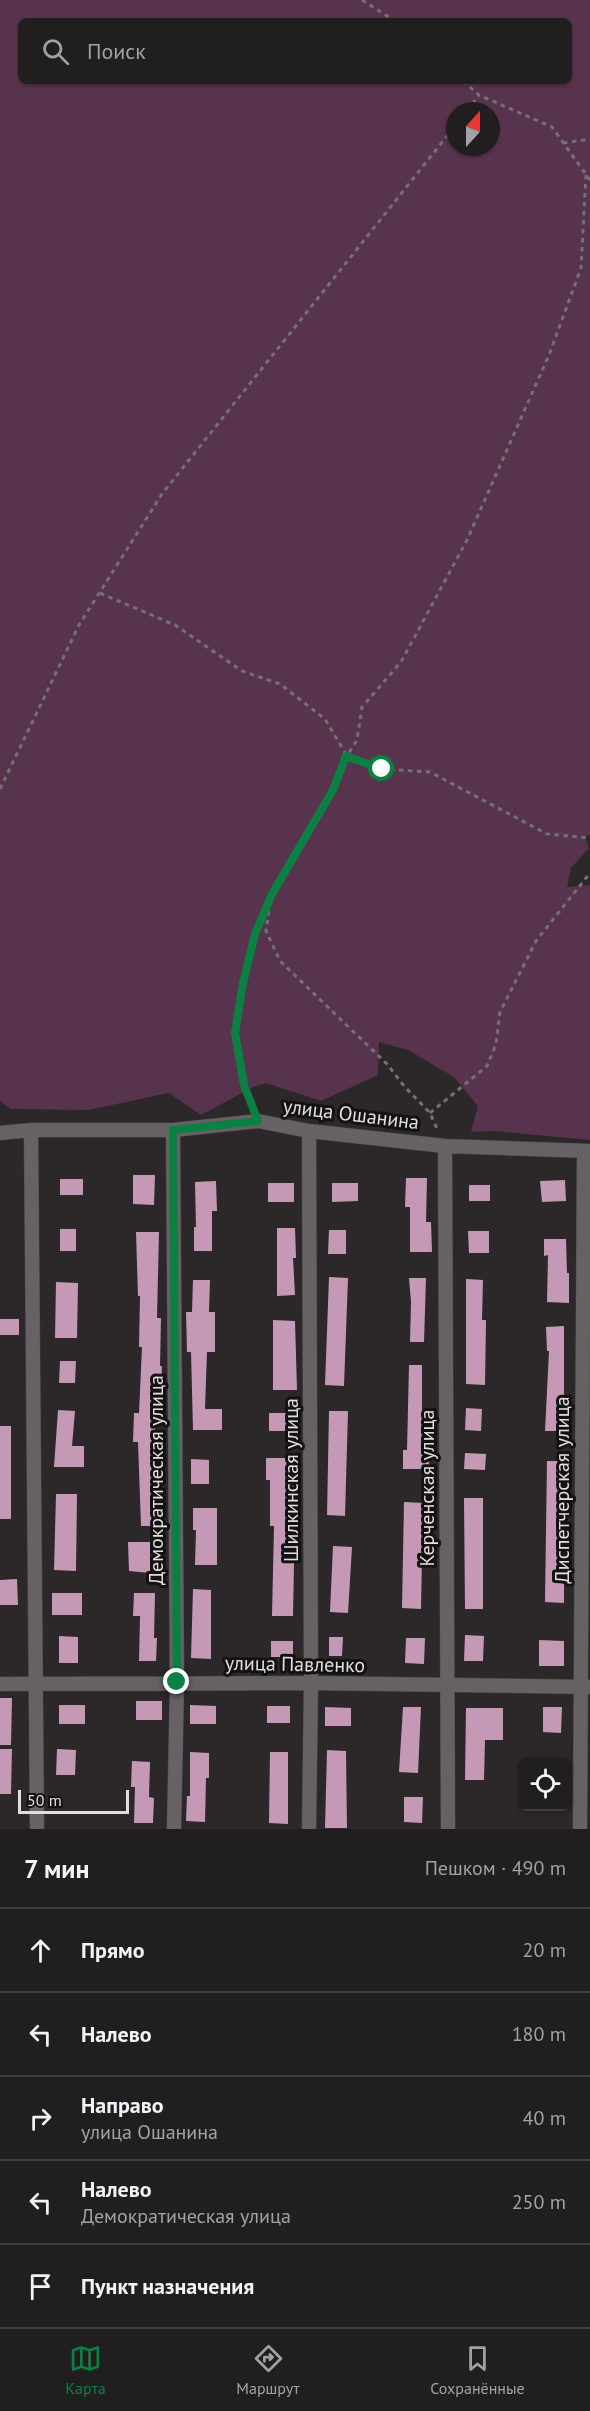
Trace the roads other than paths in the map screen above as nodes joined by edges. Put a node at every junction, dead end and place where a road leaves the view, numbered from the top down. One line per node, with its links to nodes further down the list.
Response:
1 (31, 1130): 2 (street, улица Ошанина); 4 (street, улица Ошанина); 10 (street)
2 (173, 1130): 3 (street, улица Ошанина); 7 (street, Демократическая улица)
3 (309, 1131): 5 (street, улица Ошанина); 8 (street, Шилкинская улица)
4 (0, 1133)
5 (445, 1146): 6 (street, улица Ошанина); 11 (street, Керченская улица)
6 (587, 1151): 12 (street, Диспетчерская улица)
7 (177, 1682): 8 (street, улица Павленко); 10 (street, улица Павленко); 14 (street, Демократическая улица)
8 (311, 1683): 11 (street, улица Павленко); 15 (street, Шилкинская улица)
9 (0, 1684): 10 (street, улица Павленко)
10 (35, 1684): 13 (street)
11 (447, 1685): 12 (street, улица Павленко); 16 (street, Керченская улица)
12 (585, 1687): 17 (street, Диспетчерская улица)
13 (37, 1829)
14 (174, 1829)
15 (309, 1829)
16 (448, 1829)
17 (580, 1829)

